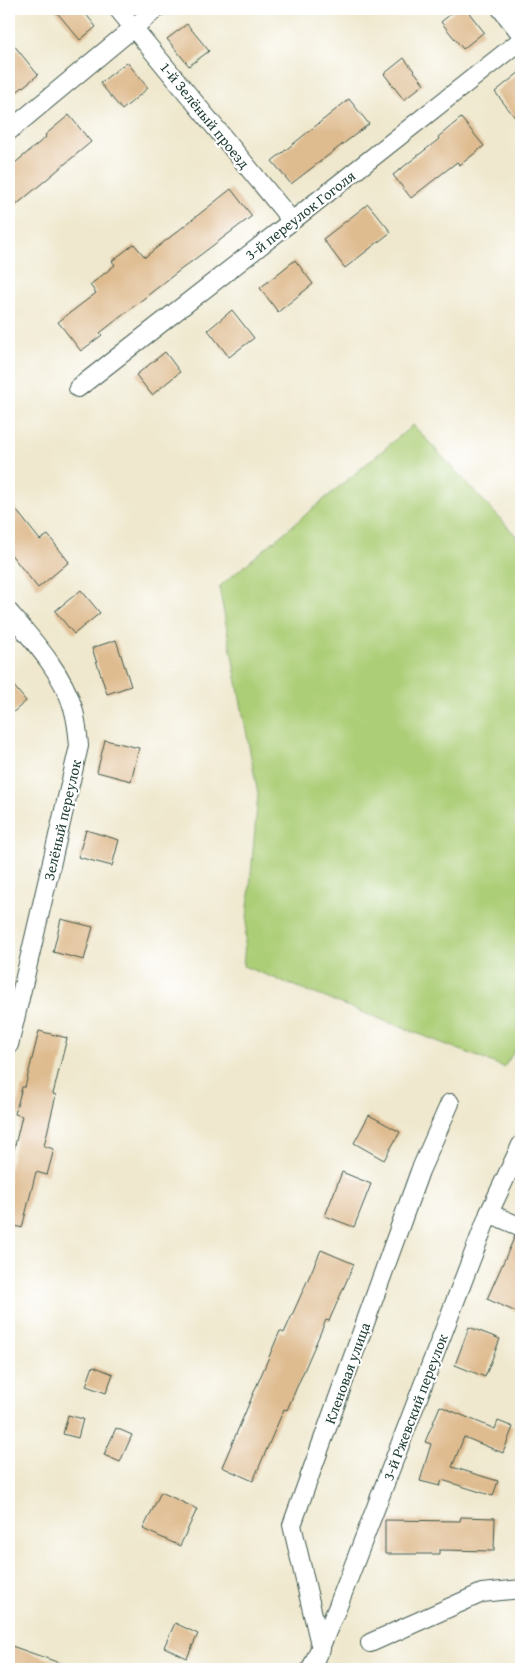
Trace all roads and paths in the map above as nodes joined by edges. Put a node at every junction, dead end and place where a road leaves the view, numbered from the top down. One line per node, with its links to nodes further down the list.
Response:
1 (118, 9): 4 (street, 1-й Зелёный проезд)
2 (156, 9): 4 (street)
3 (500, 9): 5 (street)
4 (133, 27): 7 (street); 8 (street, 1-й Зелёный проезд)
5 (521, 34)
6 (521, 40): 8 (street, 3-й переулок Гоголя)
7 (9, 131)
8 (292, 221): 9 (street, 3-й переулок Гоголя)
9 (78, 388)
10 (9, 612): 11 (street, Зелёный переулок)
11 (9, 1045)
12 (450, 1103): 18 (street, Кленовая улица)
13 (521, 1145): 14 (street, 3-й Ржевский переулок)
14 (489, 1213): 15 (street); 18 (street, 3-й Ржевский переулок)
15 (521, 1227)
16 (521, 1589): 17 (street)
17 (370, 1643)
18 (321, 1648): 19 (street, 3-й Ржевский переулок)
19 (311, 1669)

